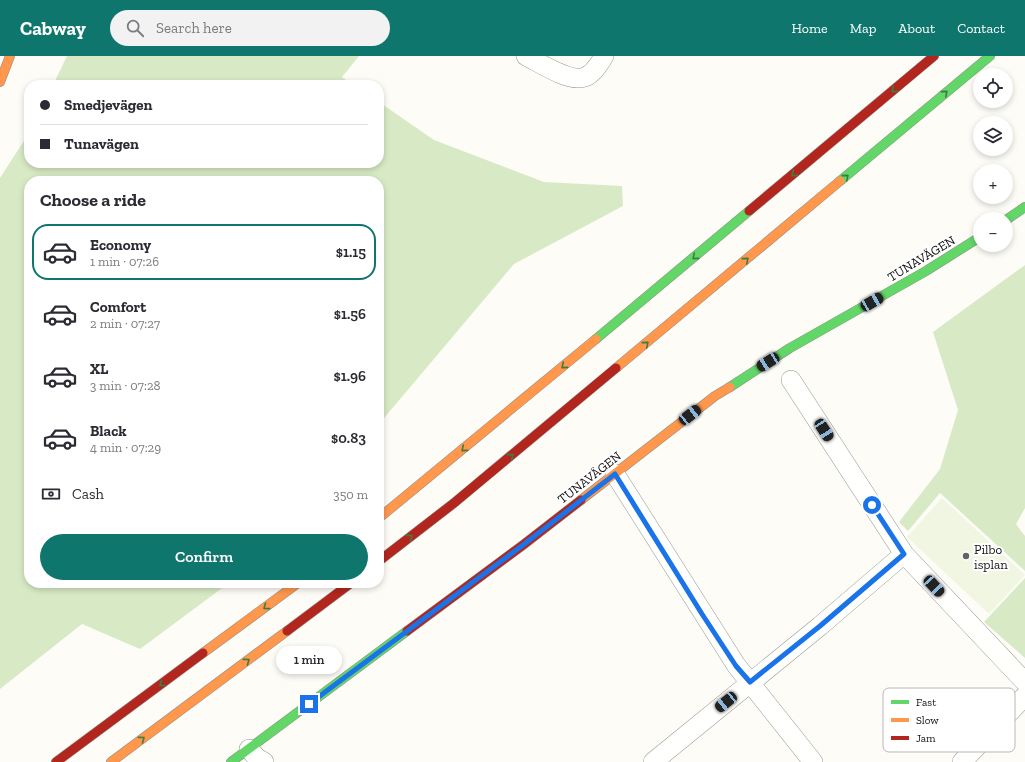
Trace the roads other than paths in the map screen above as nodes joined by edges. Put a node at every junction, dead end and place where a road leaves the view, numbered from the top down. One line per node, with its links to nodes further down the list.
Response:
1 (10, 56): 6 (main road)
2 (526, 56): 3 (street)
3 (604, 56)
4 (934, 56): 12 (main road, one-way to 12)
5 (990, 56): 14 (main road, one-way to 5)
6 (0, 82)
7 (1025, 207): 8 (main road)
8 (1013, 215)
9 (973, 241): 11 (main road, TUNAVÄGEN)
10 (791, 380): 13 (street)
11 (615, 474): 17 (street); 21 (main road, TUNAVÄGEN)
12 (384, 514)
13 (904, 554): 17 (street); 18 (street)
14 (384, 557)
15 (291, 588): 23 (main road, one-way to 23)
16 (344, 588): 24 (main road, one-way to 16)
17 (750, 682): 27 (street); 28 (street)
18 (1025, 682)
19 (1025, 696): 20 (street)
20 (1015, 706)
21 (249, 749): 25 (main road, TUNAVÄGEN); 26 (street)
22 (972, 752): 29 (street)
23 (56, 762)
24 (111, 762)
25 (232, 762)
26 (264, 762)
27 (653, 762)
28 (813, 762)
29 (962, 762)

